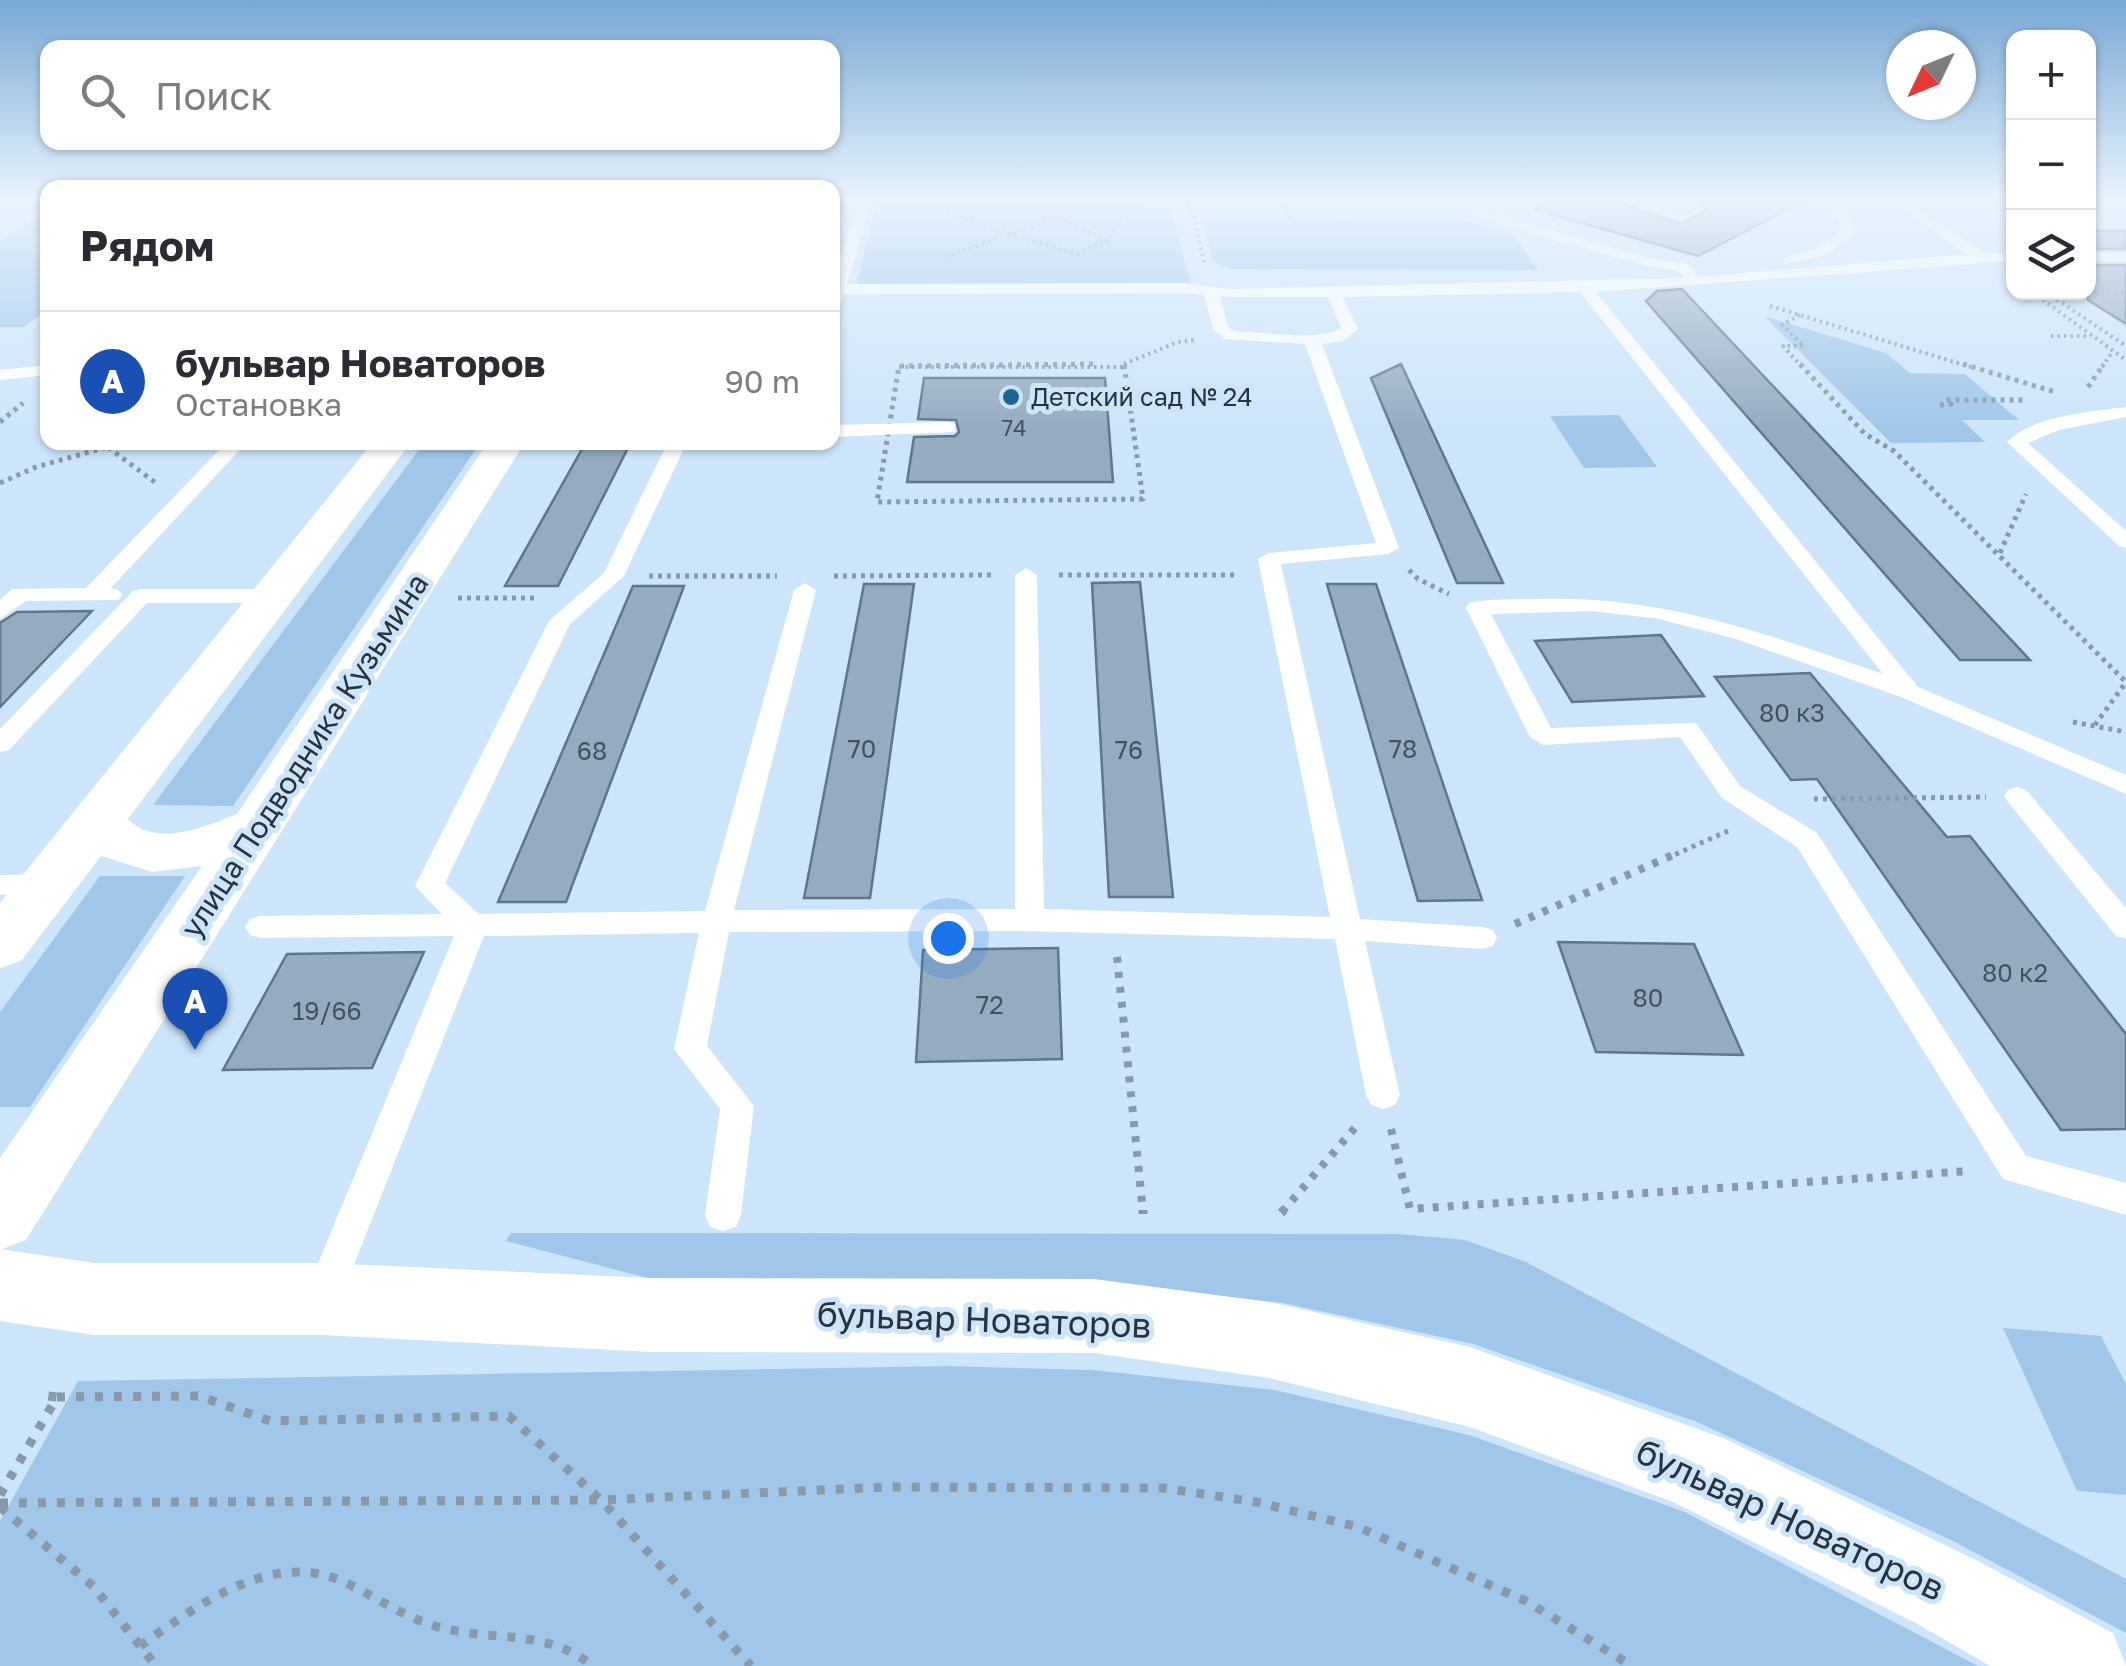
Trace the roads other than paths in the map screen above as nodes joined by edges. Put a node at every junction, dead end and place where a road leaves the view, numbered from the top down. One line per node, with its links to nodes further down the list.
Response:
1 (845, 276): 6 (lane)
2 (1689, 276): 4 (lane)
3 (1768, 276): 4 (lane)
4 (1694, 282): 5 (lane)
5 (1584, 287): 8 (lane); 27 (lane)
6 (842, 289): 7 (lane); 9 (lane)
7 (840, 292)
8 (1333, 292): 9 (lane); 10 (lane)
9 (1211, 294): 10 (lane)
10 (1312, 339): 39 (lane)
11 (40, 371): 12 (lane)
12 (0, 375)
13 (2126, 412): 20 (lane)
14 (948, 428): 15 (lane)
15 (840, 431)
16 (230, 450): 23 (lane)
17 (387, 450): 25 (street)
18 (502, 450): 32 (street, улица Подводника Кузьмина)
19 (674, 450): 37 (lane)
20 (2126, 542)
21 (1026, 575): 35 (lane)
22 (797, 583): 36 (lane)
23 (92, 594): 24 (lane); 26 (lane)
24 (141, 596): 25 (lane); 28 (lane)
25 (272, 596): 31 (street)
26 (0, 612)
27 (1910, 692): 29 (lane); 44 (lane)
28 (0, 744)
29 (2126, 785)
30 (2017, 796): 40 (lane)
31 (98, 821): 32 (street); 33 (street)
32 (260, 826): 46 (street, улица Подводника Кузьмина)
33 (48, 884): 34 (lane); 42 (street)
34 (0, 885)
35 (1030, 919): 36 (lane); 39 (lane)
36 (716, 923): 37 (lane); 45 (lane)
37 (473, 926): 38 (lane); 48 (lane)
38 (260, 927)
39 (1346, 927): 41 (lane); 43 (lane)
40 (2126, 928)
41 (1482, 938)
42 (0, 945)
43 (1376, 1103)
44 (2126, 1199)
45 (722, 1215)
46 (0, 1217)
47 (0, 1286): 48 (street, бульвар Новаторов)
48 (322, 1299): 49 (street, бульвар Новаторов)
49 (2080, 1666)

